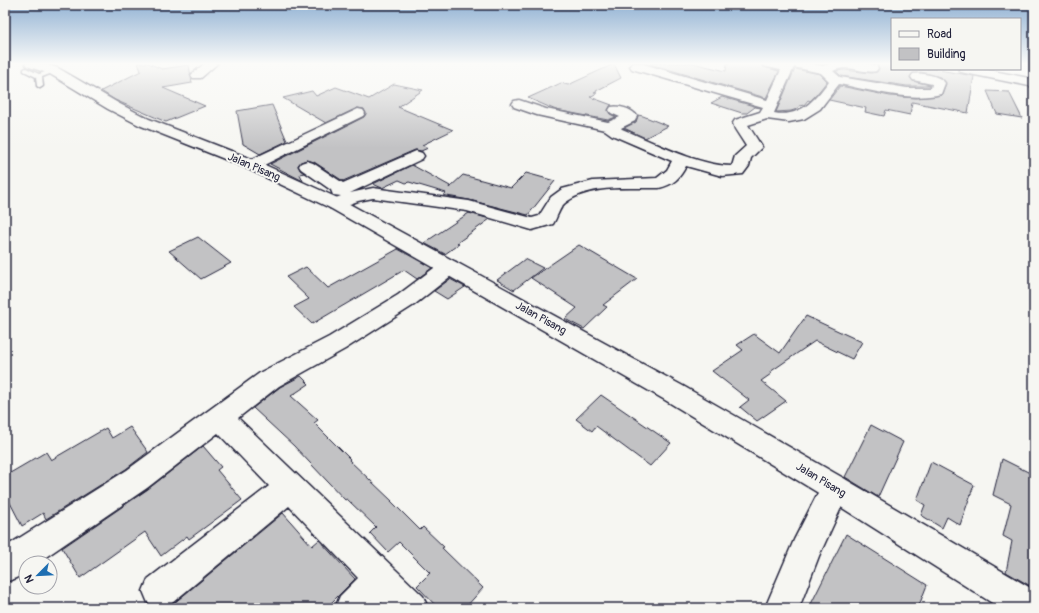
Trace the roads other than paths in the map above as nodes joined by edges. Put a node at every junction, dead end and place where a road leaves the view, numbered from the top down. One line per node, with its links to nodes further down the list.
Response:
1 (80, 92): 14 (street, Jalan Pisang)
2 (712, 92): 9 (street)
3 (776, 92): 9 (street)
4 (828, 92): 9 (street)
5 (905, 92): 6 (street)
6 (929, 92)
7 (519, 104): 11 (street)
8 (616, 110): 11 (street)
9 (768, 110): 13 (street)
10 (358, 113): 14 (street)
11 (610, 127): 13 (street)
12 (416, 156): 16 (street)
13 (681, 159): 16 (street)
14 (252, 165): 16 (street, Jalan Pisang)
15 (307, 166): 16 (street)
16 (334, 197): 17 (street, Jalan Pisang)
17 (449, 267): 18 (street); 20 (street, Jalan Pisang)
18 (219, 416): 19 (street); 21 (street)
19 (290, 487): 22 (street); 23 (street)
20 (835, 488): 26 (street); 27 (street, Jalan Pisang)
21 (7, 561)
22 (381, 578): 24 (street); 25 (street)
23 (160, 591)
24 (352, 608)
25 (411, 608)
26 (782, 608)
27 (1031, 608)

